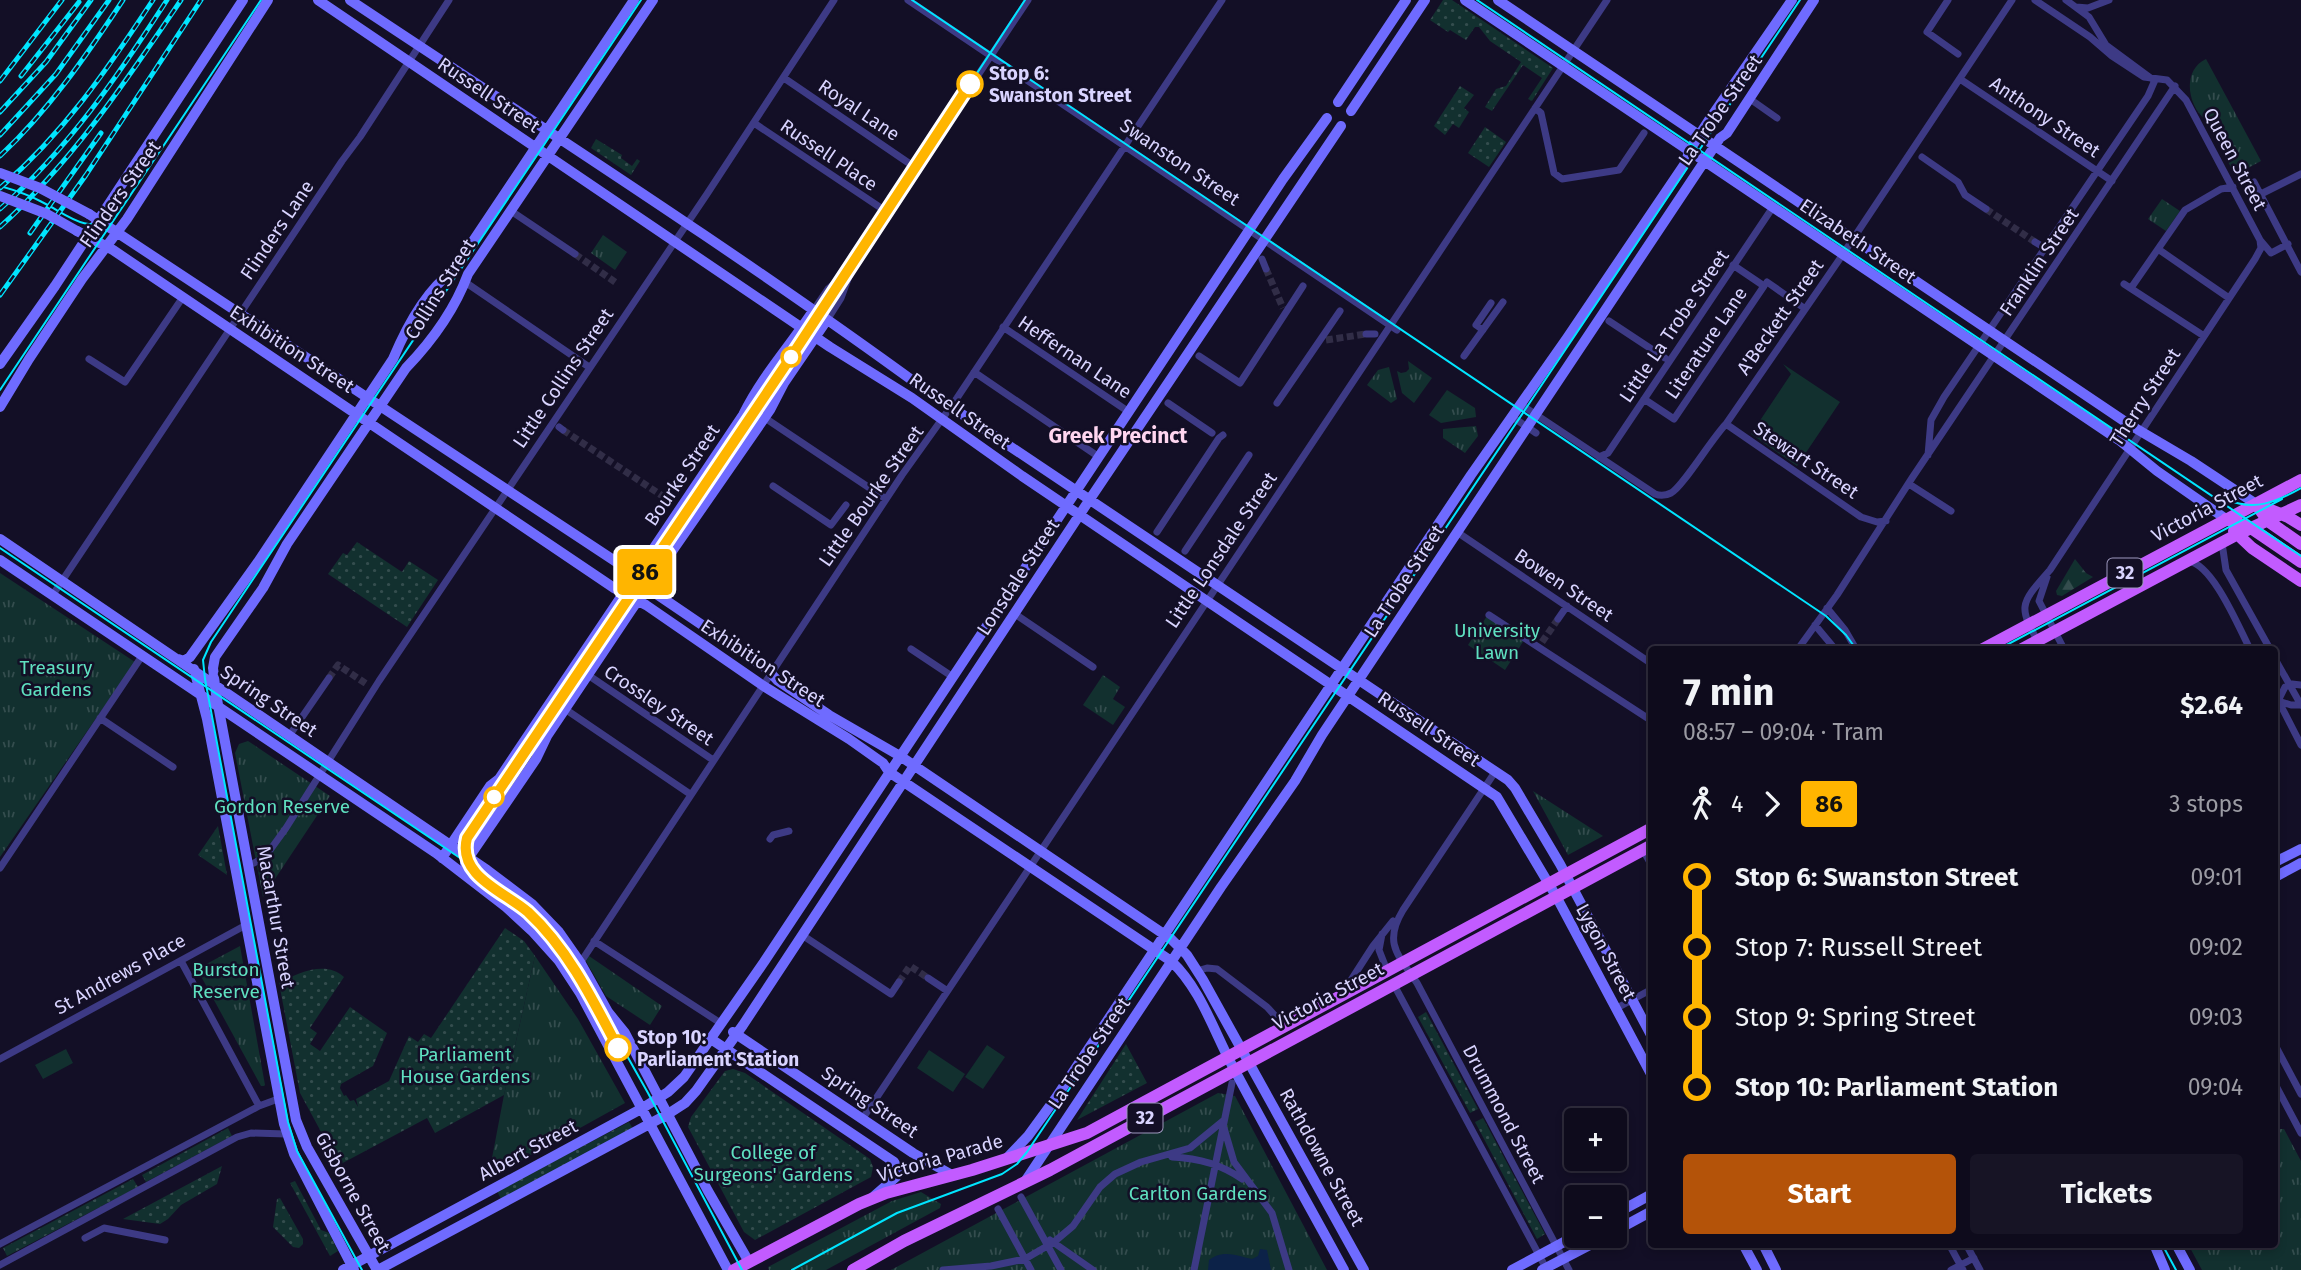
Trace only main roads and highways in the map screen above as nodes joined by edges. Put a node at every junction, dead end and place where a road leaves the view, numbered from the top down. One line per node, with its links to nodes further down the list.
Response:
1 (2301, 480): 2 (main road, Victoria Street / 32)
2 (2256, 504): 4 (main road, Elizabeth Street); 5 (main road, Victoria Street / 32); 6 (main road, Elizabeth Street)
3 (2301, 505): 4 (main road, Victoria Street / 32)
4 (2282, 514): 6 (main road, Victoria Street / 32); 7 (main road, Elizabeth Street)
5 (2226, 519): 8 (main road, Elizabeth Street); 9 (main road, Elizabeth Street); 14 (main road, Victoria Street / 32)
6 (2268, 521): 8 (main road, Victoria Street / 32); 10 (main road, Elizabeth Street)
7 (2301, 525)
8 (2251, 528): 9 (main road, Victoria Street / 32); 11 (main road, Elizabeth Street)
9 (2236, 535): 12 (main road, Elizabeth Street); 13 (main road, Victoria Street / 32)
10 (2301, 544)
11 (2301, 561): 12 (main road)
12 (2296, 577)
13 (2039, 645)
14 (1988, 646)
15 (1648, 830): 17 (main road, Victoria Street / 32)
16 (1648, 848): 20 (main road, Victoria Street / 32)
17 (1047, 1146): 18 (main road, Victoria Parade / 32)
18 (751, 1266): 19 (main road, Victoria Parade / 32)
19 (734, 1270)
20 (853, 1270)

